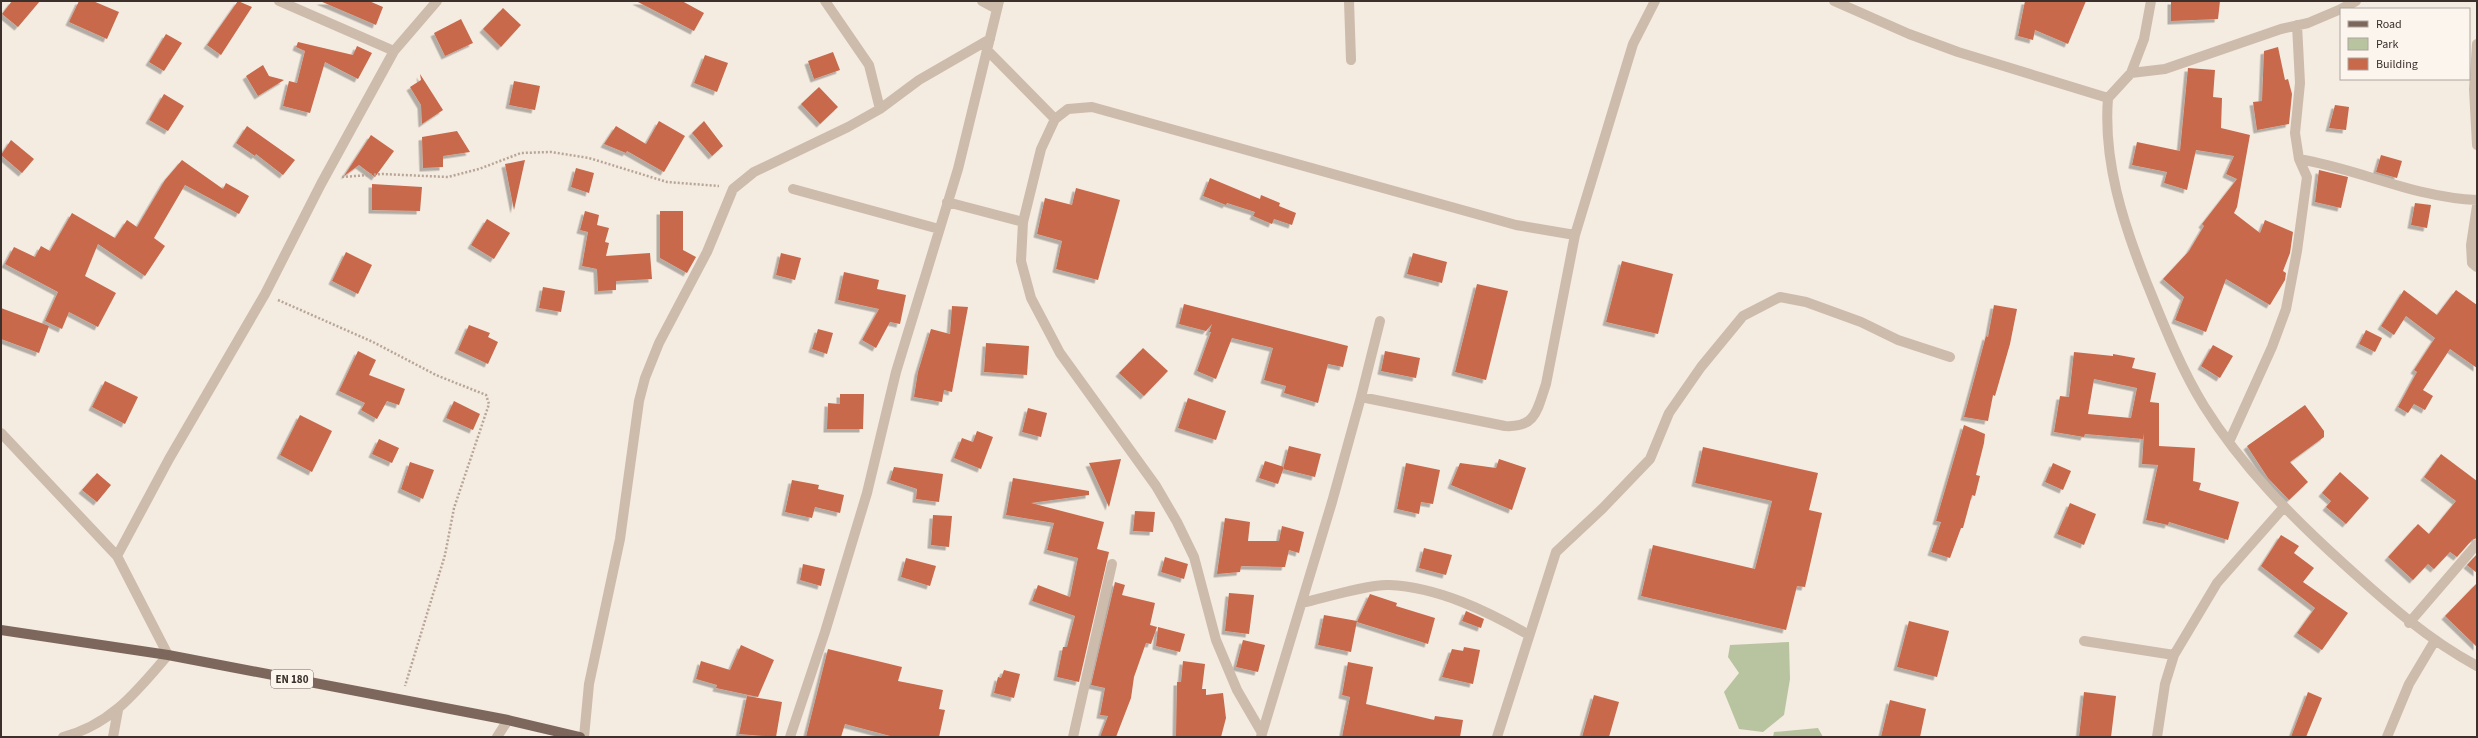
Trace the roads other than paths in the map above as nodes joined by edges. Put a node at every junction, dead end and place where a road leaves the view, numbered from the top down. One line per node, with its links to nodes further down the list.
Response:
1 (279, 1): 16 (street)
2 (437, 1): 16 (street)
3 (825, 1): 21 (street)
4 (982, 1): 10 (street)
5 (1349, 1): 18 (street)
6 (1655, 1): 31 (street)
7 (1834, 1): 20 (street)
8 (2151, 1): 19 (street)
9 (2356, 1): 11 (street)
10 (998, 5): 14 (street)
11 (2343, 8)
12 (2340, 9): 13 (street)
13 (2297, 25): 19 (street); 24 (street)
14 (990, 39): 17 (street); 21 (street)
15 (2477, 44): 23 (street)
16 (394, 51): 40 (street)
17 (988, 51): 22 (street); 27 (street)
18 (1351, 60)
19 (2131, 73): 20 (street)
20 (2108, 98): 37 (street)
21 (880, 109): 58 (street)
22 (1055, 119): 29 (street); 31 (street)
23 (2477, 145)
24 (2299, 159): 26 (street); 37 (street)
25 (793, 189): 30 (street)
26 (2477, 200)
27 (947, 202): 29 (street); 30 (street)
28 (2477, 206): 32 (street)
29 (1023, 222): 53 (street)
30 (939, 229): 59 (street)
31 (1575, 235): 35 (street)
32 (2477, 267)
33 (1380, 321): 35 (street)
34 (1950, 357): 45 (street)
35 (1361, 397): 42 (street)
36 (1, 433): 40 (street)
37 (2229, 442): 38 (street)
38 (2284, 507): 43 (street); 49 (street)
39 (2477, 544): 43 (street)
40 (117, 556): 48 (street)
41 (1112, 564): 60 (street)
42 (1302, 603): 45 (street); 53 (street)
43 (2409, 623): 47 (street)
44 (1, 630): 48 (main road, EN 180)
45 (1529, 635): 61 (street)
46 (2084, 641): 49 (street)
47 (2434, 642): 50 (street); 63 (street)
48 (168, 655): 51 (street); 52 (main road, EN 180)
49 (2174, 655): 62 (street)
50 (2477, 666)
51 (118, 710): 54 (street); 55 (street)
52 (508, 720): 56 (street); 57 (main road, EN 180)
53 (1262, 735)
54 (63, 737)
55 (113, 737)
56 (497, 737)
57 (580, 737)
58 (584, 737)
59 (790, 737)
60 (1073, 737)
61 (1497, 737)
62 (2156, 737)
63 (2387, 737)

